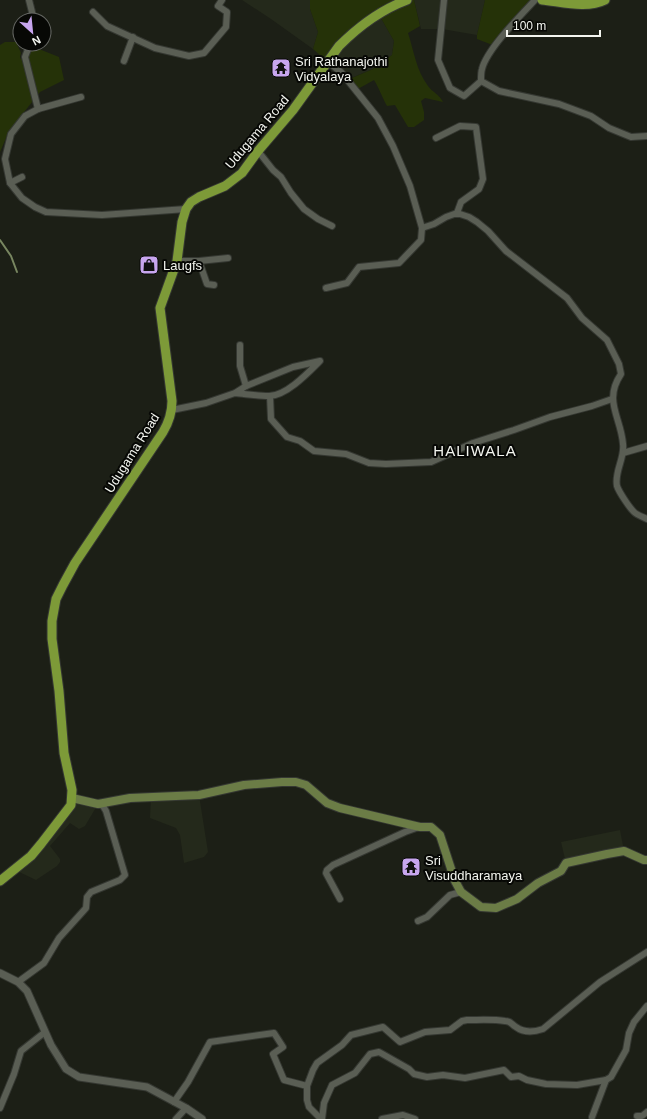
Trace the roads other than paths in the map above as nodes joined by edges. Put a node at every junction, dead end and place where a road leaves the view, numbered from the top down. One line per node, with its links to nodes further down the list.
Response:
1 (29, 0): 8 (street)
2 (222, 0): 10 (street)
3 (444, 0): 14 (street)
4 (535, 0): 14 (street)
5 (542, 0): 6 (main road)
6 (605, 0)
7 (402, 1): 13 (main road, Udugama Road)
8 (32, 12)
9 (93, 12): 10 (street)
10 (133, 37): 12 (street)
11 (27, 52): 16 (street)
12 (124, 61)
13 (328, 62): 19 (main road, Udugama Road); 26 (street)
14 (481, 81): 17 (street)
15 (81, 96): 16 (street)
16 (38, 109): 20 (street)
17 (647, 136)
18 (436, 138): 24 (street)
19 (258, 151): 23 (main road, Udugama Road); 25 (street)
20 (3, 159): 22 (street)
21 (22, 177): 22 (street)
22 (10, 183): 23 (street)
23 (186, 209): 28 (main road, Udugama Road)
24 (457, 214): 26 (street); 36 (street)
25 (332, 226)
26 (422, 228): 31 (street)
27 (228, 258): 29 (street)
28 (178, 261): 29 (street); 37 (main road, Udugama Road)
29 (199, 261): 30 (street)
30 (214, 285)
31 (326, 288)
32 (240, 344): 33 (street)
33 (246, 386): 34 (street); 35 (street)
34 (235, 393): 35 (street); 37 (street)
35 (270, 396): 36 (street)
36 (612, 399): 39 (street)
37 (172, 410): 41 (main road, Udugama Road)
38 (647, 446): 39 (street)
39 (623, 453): 40 (street)
40 (647, 519)
41 (72, 798): 42 (main road); 45 (main road)
42 (98, 804): 43 (main road); 51 (street)
43 (420, 827): 46 (main road); 47 (street)
44 (647, 860): 46 (main road)
45 (0, 881)
46 (461, 892): 48 (street)
47 (340, 899)
48 (418, 921)
49 (647, 952): 55 (street)
50 (0, 973): 51 (street)
51 (18, 982): 53 (street)
52 (647, 1006): 54 (street)
53 (45, 1032): 56 (street); 57 (street)
54 (606, 1080): 61 (street); 64 (street)
55 (307, 1086): 56 (street); 64 (street)
56 (174, 1102): 58 (street)
57 (0, 1108)
58 (186, 1108): 62 (street); 63 (street)
59 (647, 1112): 60 (street)
60 (637, 1116)
61 (592, 1117)
62 (176, 1119)
63 (202, 1119)
64 (322, 1119)
65 (382, 1119): 66 (street)
66 (415, 1119)

